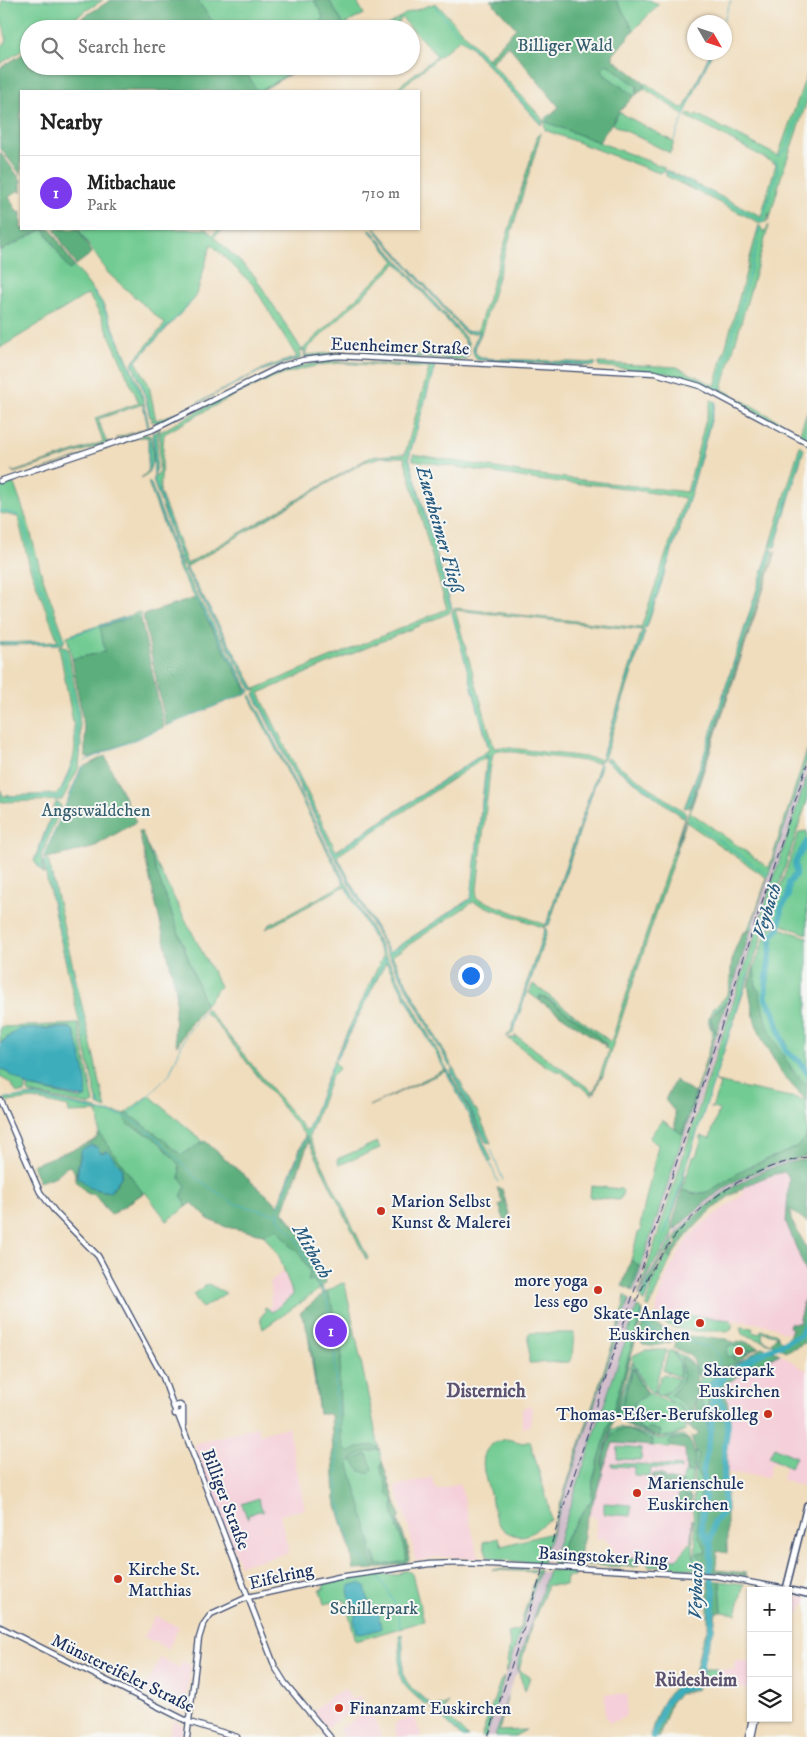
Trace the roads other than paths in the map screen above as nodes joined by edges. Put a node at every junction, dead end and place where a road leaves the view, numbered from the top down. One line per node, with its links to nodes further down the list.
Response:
1 (807, 443): 2 (main road, Euenheimer Straße)
2 (0, 481)
3 (0, 1100): 4 (main road)
4 (176, 1406): 5 (main road); 5 (main road)
5 (180, 1414): 12 (main road, Billiger Straße)
6 (807, 1505): 9 (main road)
7 (487, 1564): 8 (main road, Basingstoker Ring); 12 (main road, Eifelring)
8 (774, 1587)
9 (787, 1587)
10 (792, 1591): 11 (main road)
11 (807, 1594)
12 (248, 1598): 14 (main road, Eifelring); 19 (main road, Billiger Straße)
13 (0, 1627): 14 (main road, Münstereifeler Straße)
14 (189, 1722): 17 (main road, Eifelring); 18 (main road, Münstereifeler Straße)
15 (751, 1722): 20 (main road)
16 (755, 1722): 21 (main road)
17 (187, 1737)
18 (237, 1737)
19 (330, 1737)
20 (748, 1737)
21 (752, 1737)

